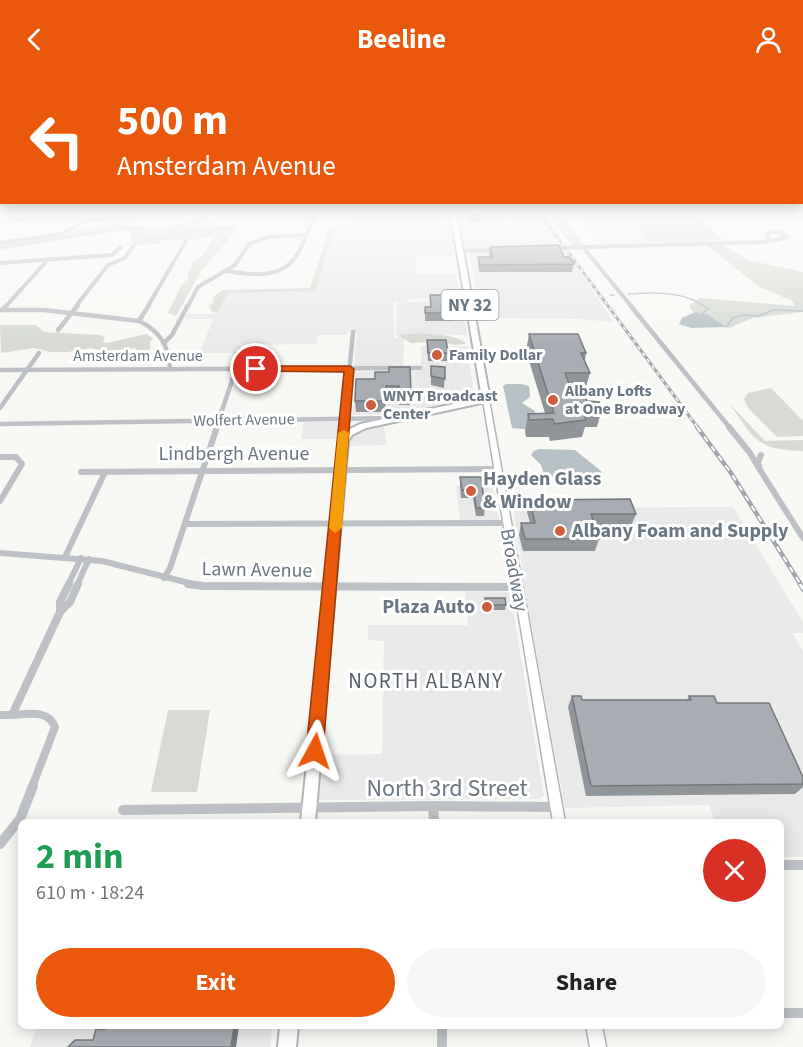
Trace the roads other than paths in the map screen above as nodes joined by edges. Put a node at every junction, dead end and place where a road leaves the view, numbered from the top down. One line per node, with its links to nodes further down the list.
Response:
1 (94, 256): 8 (street)
2 (126, 256): 12 (street)
3 (177, 256): 13 (street)
4 (241, 256): 10 (street)
5 (296, 256): 10 (street)
6 (462, 256): 24 (main road, Broadway / NY 32)
7 (590, 256): 36 (street)
8 (0, 263)
9 (45, 263): 11 (street)
10 (227, 271): 16 (street)
11 (1, 310): 12 (street)
12 (72, 313): 13 (street); 14 (street)
13 (139, 321): 16 (street)
14 (58, 330)
15 (353, 332): 21 (street)
16 (164, 343): 19 (street)
17 (39, 353): 23 (street)
18 (420, 368): 21 (street, Amsterdam Avenue)
19 (170, 369): 20 (street, Amsterdam Avenue); 23 (street, Amsterdam Avenue)
20 (236, 369): 21 (street, Amsterdam Avenue); 28 (street)
21 (350, 369): 27 (street)
22 (0, 370): 23 (street, Amsterdam Avenue)
23 (28, 370): 25 (street)
24 (486, 400): 26 (main road, Wolfert Avenue); 33 (street, Broadway)
25 (0, 408)
26 (400, 418): 27 (street, Wolfert Avenue); 30 (main road)
27 (345, 419): 28 (street, Wolfert Avenue); 30 (street)
28 (218, 421): 29 (street, Wolfert Avenue); 34 (street)
29 (0, 424)
30 (343, 445): 35 (main road)
31 (761, 455): 36 (street)
32 (0, 457): 39 (street)
33 (496, 469): 35 (street, Lindbergh Avenue); 41 (street, Broadway)
34 (202, 470): 35 (street, Lindbergh Avenue); 38 (street, Lindbergh Avenue); 42 (street)
35 (340, 470): 40 (main road)
36 (760, 470): 43 (street)
37 (81, 472): 38 (street, Lindbergh Avenue)
38 (105, 472): 45 (street)
39 (0, 501)
40 (336, 523): 41 (street); 42 (street); 49 (main road)
41 (506, 523): 48 (street, Broadway)
42 (185, 524): 47 (street)
43 (803, 538)
44 (0, 553): 45 (street, Lawn Avenue)
45 (65, 556): 46 (street, Lawn Avenue)
46 (85, 558): 47 (street, Lawn Avenue); 51 (street)
47 (164, 578): 49 (street, Lawn Avenue)
48 (517, 587): 49 (street, Lawn Avenue); 53 (street, Broadway)
49 (330, 588): 55 (main road)
50 (0, 715): 51 (street)
51 (12, 715): 56 (street)
52 (433, 806): 53 (street, North 3rd Street); 55 (street, North 3rd Street); 57 (street)
53 (556, 807): 58 (street, Broadway)
54 (123, 810): 55 (street, North 3rd Street)
55 (309, 815)
56 (20, 819)
57 (434, 819)
58 (558, 819)
59 (18, 822): 60 (street)
60 (0, 844)
61 (784, 865): 62 (street)
62 (803, 865)
63 (784, 1013): 64 (street)
64 (803, 1013)
65 (289, 1029): 68 (main road)
66 (441, 1029): 69 (street)
67 (595, 1029): 70 (street)
68 (287, 1047)
69 (442, 1047)
70 (598, 1047)

